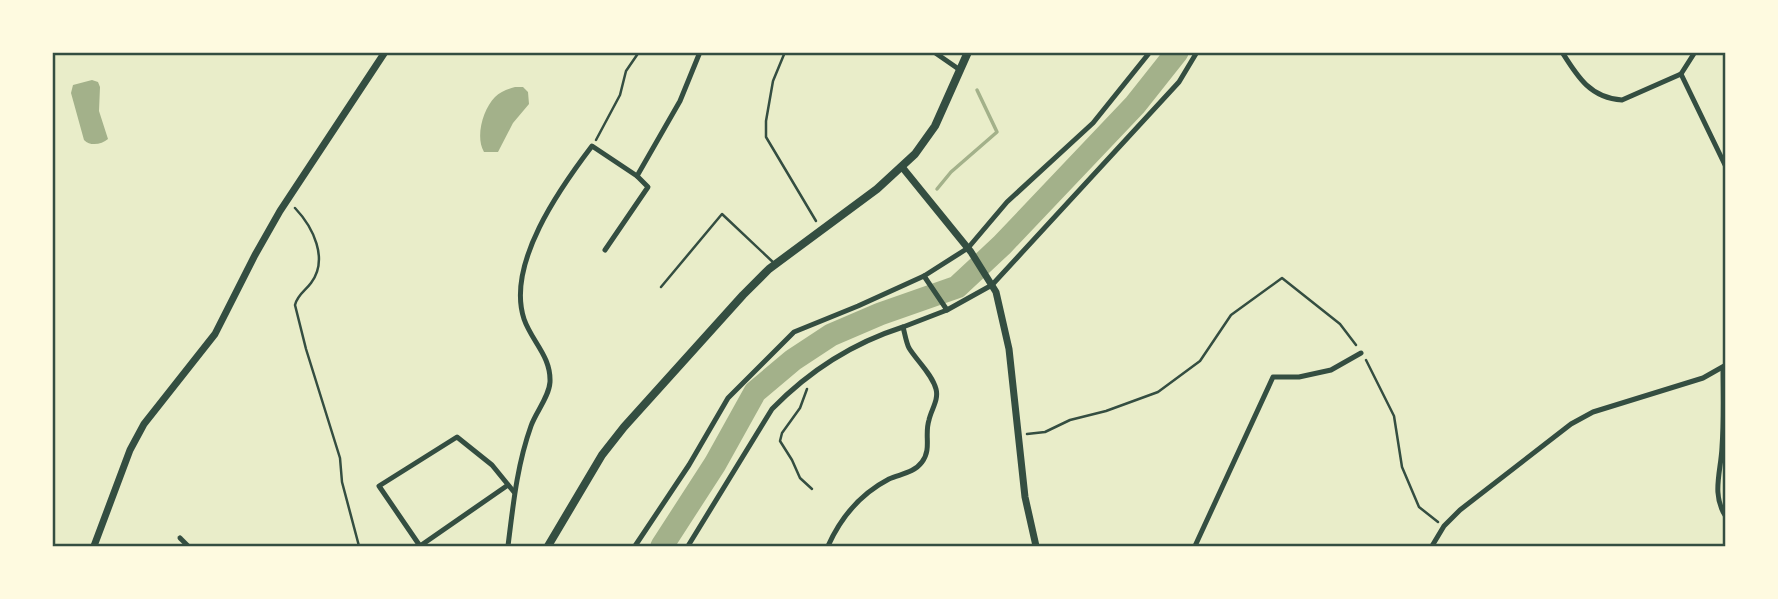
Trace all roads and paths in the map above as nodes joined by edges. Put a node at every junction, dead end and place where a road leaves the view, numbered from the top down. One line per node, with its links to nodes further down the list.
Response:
1 (385, 52): 17 (street)
2 (639, 52): 13 (path)
3 (700, 52): 16 (street)
4 (785, 52): 18 (path)
5 (934, 52): 11 (street)
6 (968, 52): 11 (main road)
7 (1150, 52): 20 (street)
8 (1197, 52): 23 (street)
9 (1562, 52): 12 (street)
10 (1695, 52): 12 (street)
11 (960, 70): 14 (main road)
12 (1681, 75): 15 (street)
13 (592, 146): 16 (street); 32 (street)
14 (902, 167): 18 (main road); 20 (street)
15 (1726, 167)
16 (637, 177): 19 (street)
17 (286, 202): 35 (street); 37 (path)
18 (821, 229): 21 (main road)
19 (605, 250)
20 (970, 250): 22 (street); 23 (street)
21 (775, 264): 24 (lane); 39 (main road)
22 (924, 276): 25 (street); 40 (street)
23 (990, 281): 25 (street); 43 (street)
24 (661, 287)
25 (947, 310): 26 (street)
26 (902, 327): 41 (street); 42 (street)
27 (1361, 353): 44 (street)
28 (1724, 366): 33 (street); 45 (street)
29 (811, 382): 31 (path)
30 (508, 485): 30 (street); 32 (street)
31 (812, 489)
32 (514, 492): 38 (street)
33 (1726, 517)
34 (180, 538): 36 (street)
35 (94, 547)
36 (188, 547)
37 (359, 547)
38 (508, 547)
39 (548, 547)
40 (635, 547)
41 (688, 547)
42 (828, 547)
43 (1037, 547)
44 (1195, 547)
45 (1432, 547)

